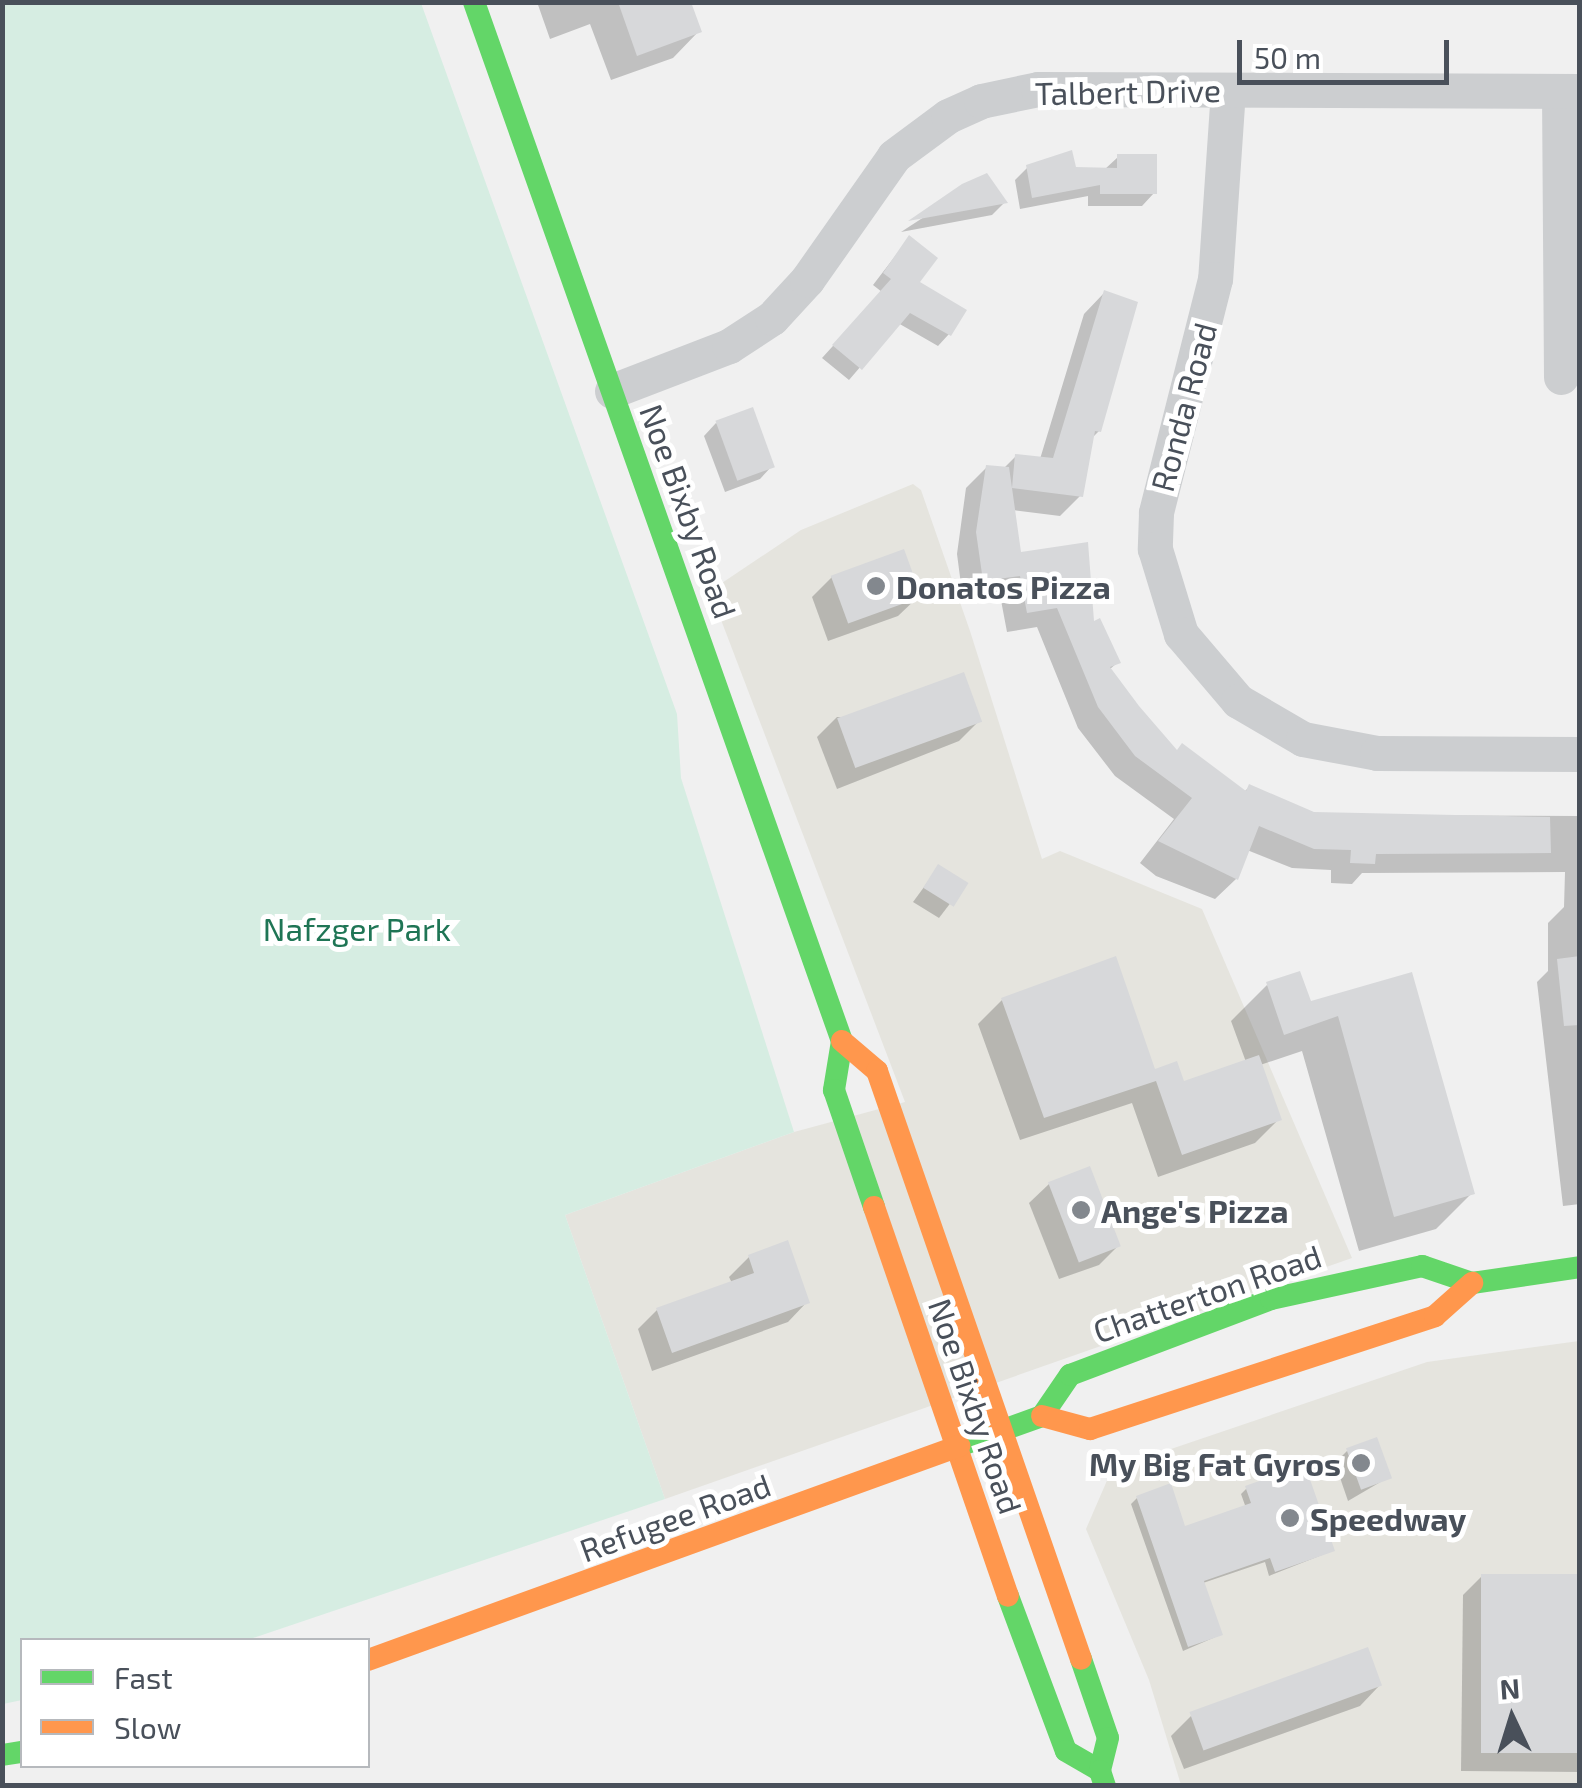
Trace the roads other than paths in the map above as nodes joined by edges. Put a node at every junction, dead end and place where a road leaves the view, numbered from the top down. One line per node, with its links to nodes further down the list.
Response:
1 (474, 2): 5 (street, Noe Bixby Road)
2 (1228, 90): 3 (street, Talbert Drive); 5 (street, Talbert Drive); 6 (street, Ronda Road)
3 (1569, 91): 4 (street)
4 (1561, 378)
5 (612, 390): 7 (street, Noe Bixby Road)
6 (1580, 754)
7 (842, 1041): 11 (street, Noe Bixby Road); 12 (street, Noe Bixby Road)
8 (1580, 1267): 9 (street, Chatterton Road)
9 (1472, 1283): 10 (street); 10 (street, Chatterton Road)
10 (1042, 1416): 11 (street)
11 (1002, 1431): 12 (street, Refugee Road); 14 (street, Noe Bixby Road)
12 (956, 1448): 13 (street, Refugee Road); 14 (street, Noe Bixby Road)
13 (370, 1659)
14 (1102, 1778)

